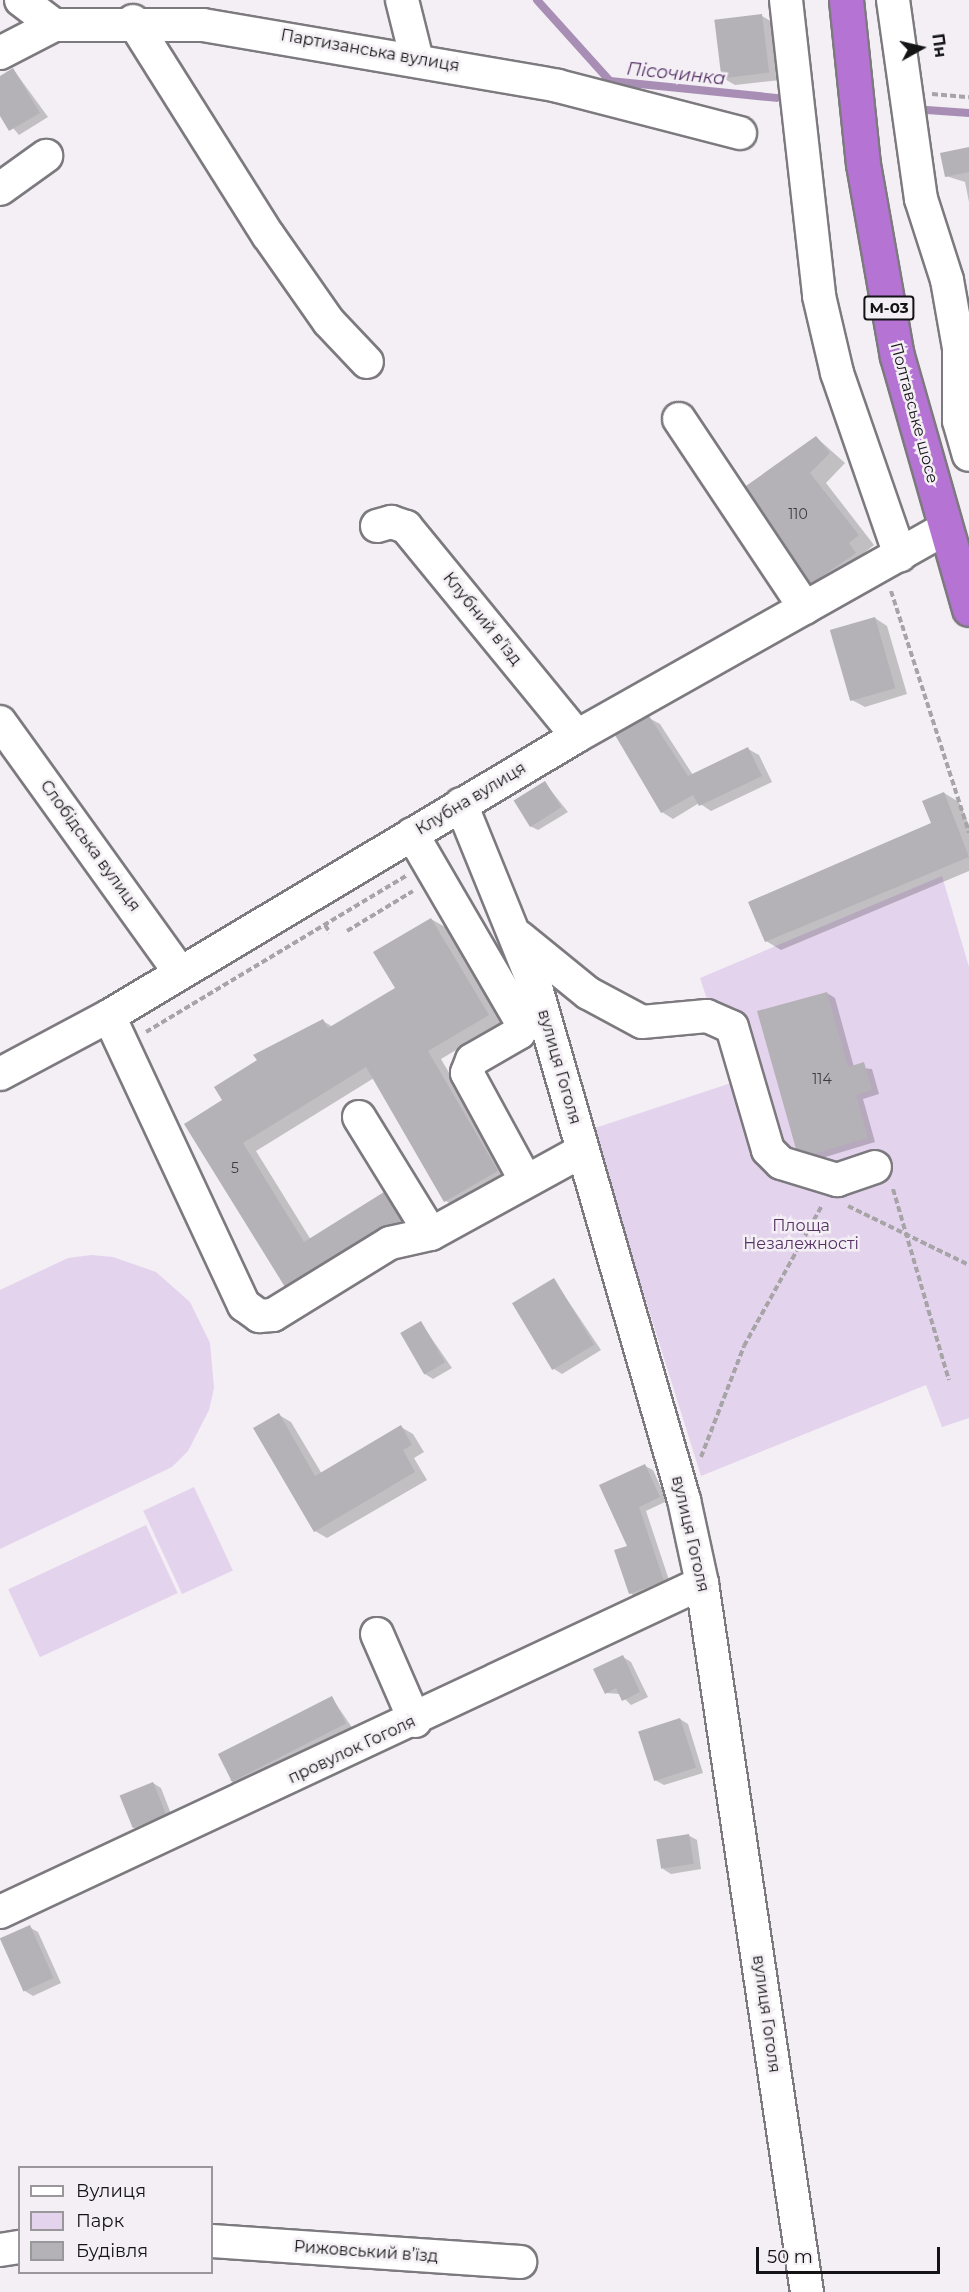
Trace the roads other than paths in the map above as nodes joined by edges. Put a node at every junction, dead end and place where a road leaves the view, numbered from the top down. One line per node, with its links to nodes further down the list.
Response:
1 (21, 0): 7 (street)
2 (402, 0): 9 (street)
3 (786, 0): 18 (street)
4 (846, 0): 17 (highway, Полтавське шосе / М-03)
5 (893, 0): 15 (street)
6 (133, 21): 7 (street, Партизанська вулиця); 9 (street, Партизанська вулиця); 13 (street)
7 (54, 25): 8 (street, Партизанська вулиця)
8 (0, 53)
9 (417, 60): 10 (street, Партизанська вулиця)
10 (740, 133)
11 (46, 156): 12 (street)
12 (0, 189)
13 (367, 362)
14 (679, 419): 19 (street)
15 (969, 455)
16 (377, 526): 22 (street, Клубний в’їзд)
17 (945, 529): 18 (street, Клубна вулиця); 20 (highway, Полтавське шосе / М-03)
18 (891, 560): 19 (street, Клубна вулиця)
19 (805, 608): 22 (street, Клубна вулиця)
20 (969, 609)
21 (0, 722): 26 (street, Слобідська вулиця)
22 (577, 736): 23 (street, Клубна вулиця)
23 (461, 804): 24 (street, Клубна вулиця); 25 (street, вулиця Гоголя)
24 (412, 834): 26 (street, Клубна вулиця); 32 (street)
25 (519, 938): 30 (street, вулиця Гоголя); 31 (street)
26 (179, 970): 27 (street, Клубна вулиця)
27 (109, 1016): 28 (street, Клубна вулиця); 33 (street)
28 (0, 1074)
29 (359, 1117): 33 (street)
30 (582, 1151): 32 (street); 34 (street, вулиця Гоголя)
31 (884, 1178)
32 (526, 1181): 33 (street)
33 (431, 1234)
34 (702, 1583): 36 (street, провулок Гоголя); 42 (street, вулиця Гоголя)
35 (376, 1634): 36 (street)
36 (415, 1721): 37 (street, провулок Гоголя)
37 (0, 1912)
38 (213, 2241): 41 (street, Рижовський в’їзд)
39 (18, 2247): 40 (street)
40 (0, 2250)
41 (520, 2262)
42 (807, 2292)

